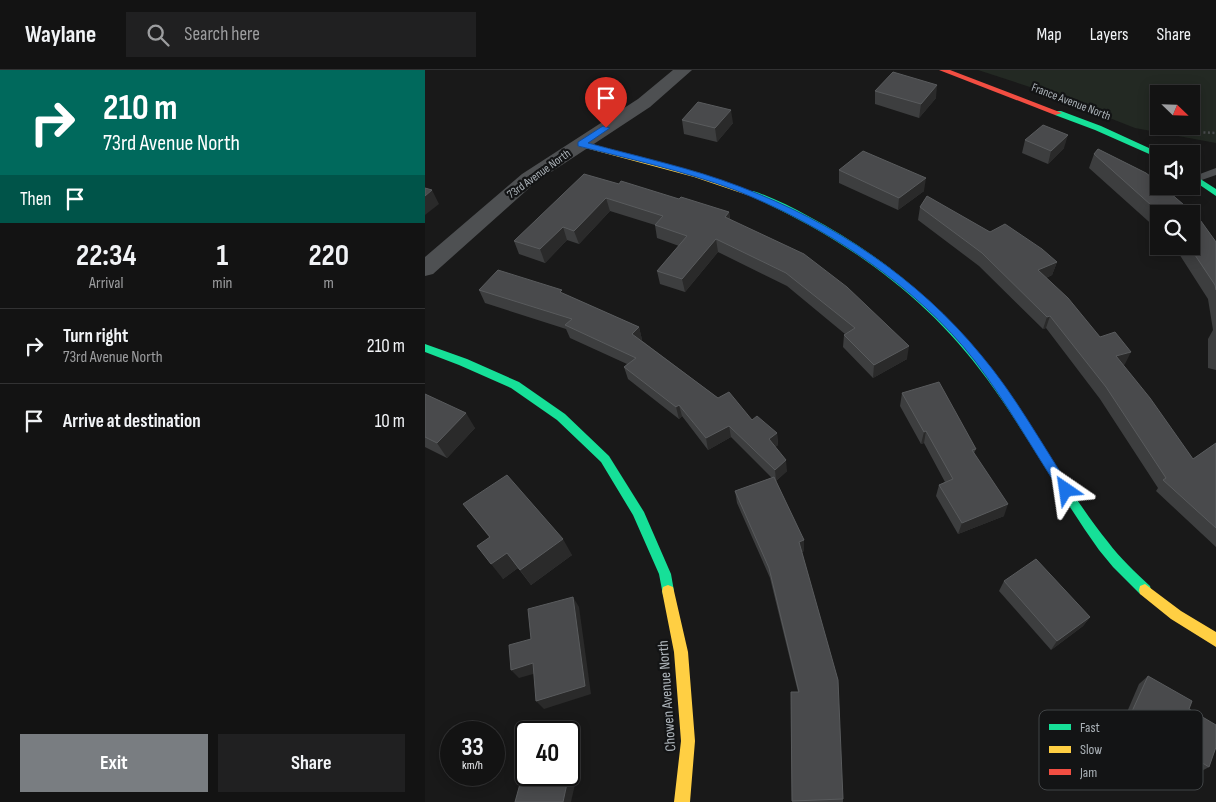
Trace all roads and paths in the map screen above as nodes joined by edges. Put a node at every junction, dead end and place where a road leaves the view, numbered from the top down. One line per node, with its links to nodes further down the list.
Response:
1 (683, 70): 5 (street, 73rd Avenue North)
2 (943, 70): 6 (street, France Avenue North)
3 (1147, 130): 4 (path)
4 (1216, 133)
5 (581, 144): 11 (street, 73rd Avenue North); 13 (street)
6 (1150, 152)
7 (1216, 171): 8 (lane)
8 (1200, 175)
9 (1200, 181): 10 (street)
10 (1216, 193)
11 (425, 269)
12 (425, 348): 14 (street, Chowen Avenue North)
13 (1216, 640)
14 (682, 802)

